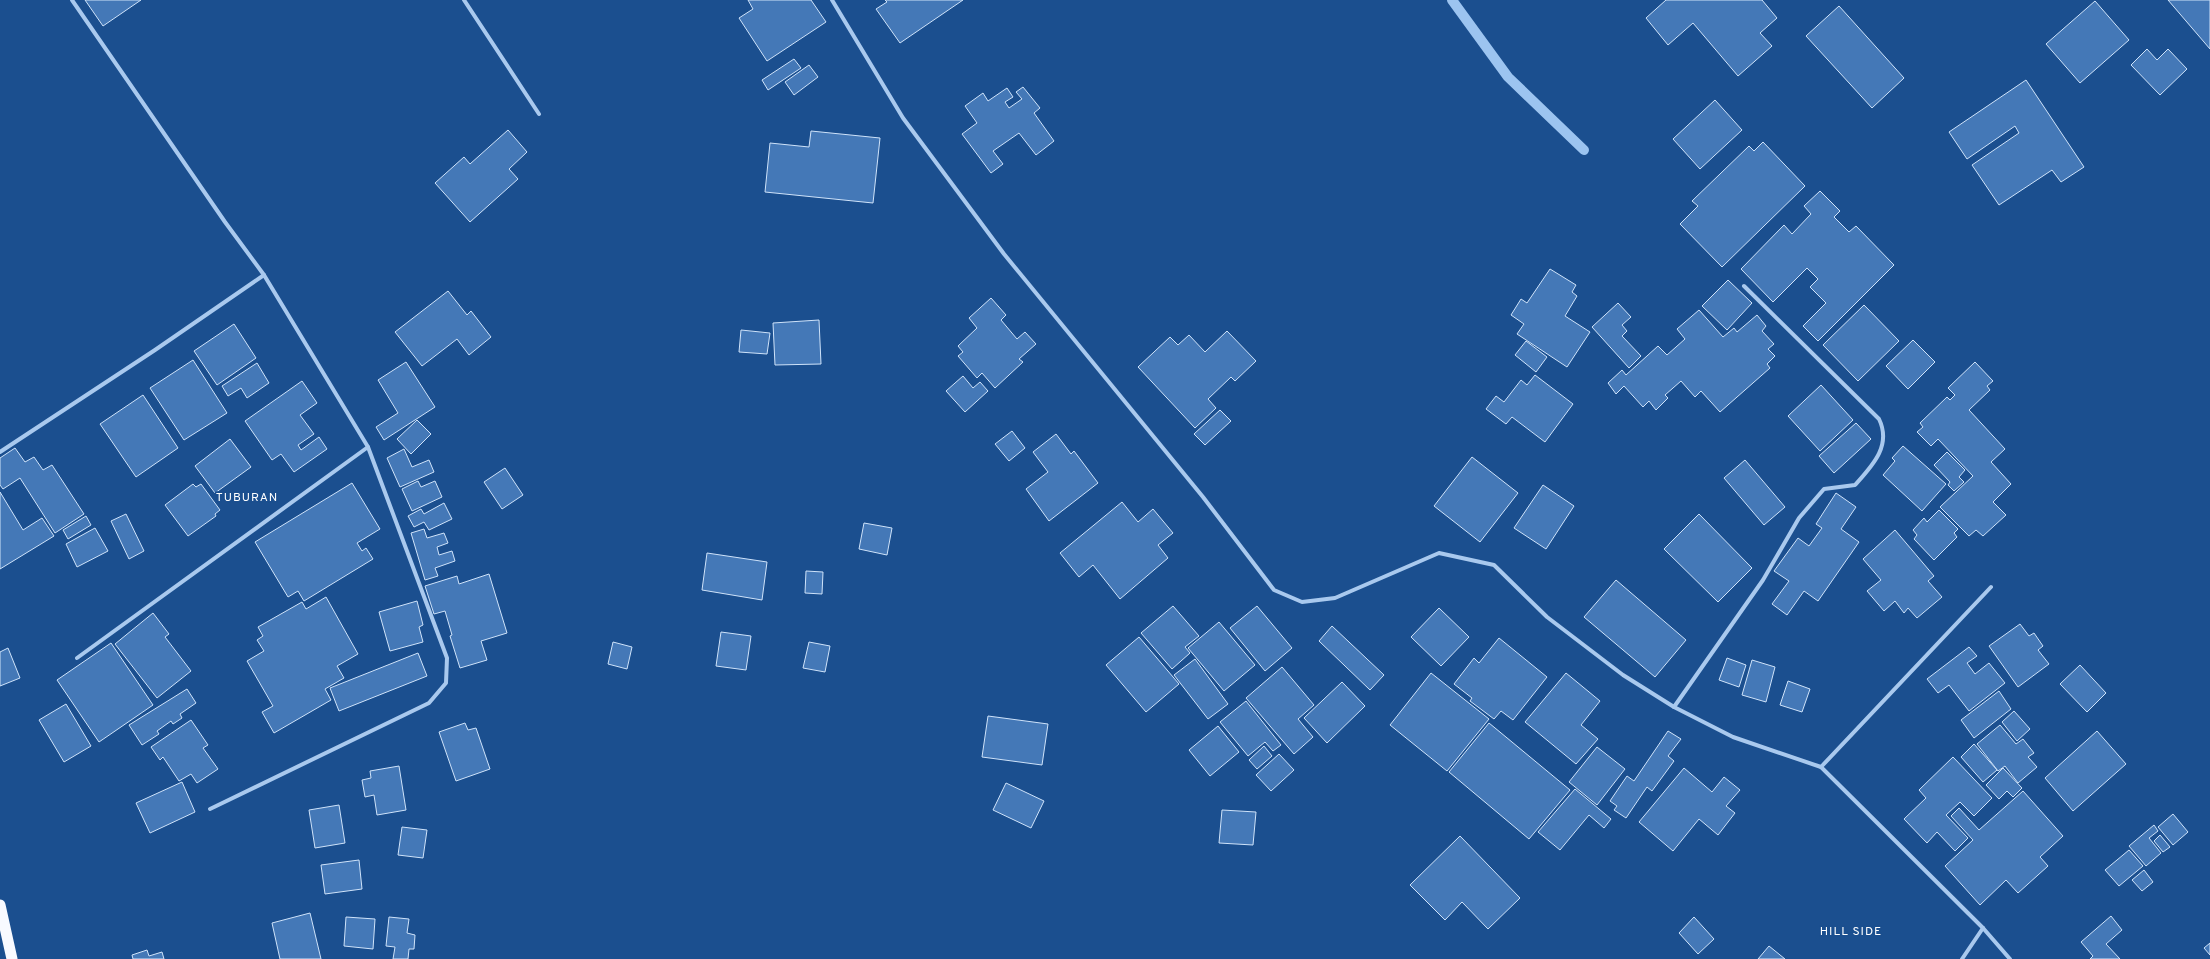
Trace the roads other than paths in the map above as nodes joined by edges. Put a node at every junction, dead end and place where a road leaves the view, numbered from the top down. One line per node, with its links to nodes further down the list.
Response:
1 (72, 0): 5 (street)
2 (464, 0): 4 (street)
3 (832, 0): 11 (street)
4 (539, 114)
5 (264, 275): 7 (street); 8 (street)
6 (1744, 286): 11 (street)
7 (368, 447): 10 (street); 13 (street)
8 (0, 452)
9 (1991, 587): 12 (street)
10 (77, 658)
11 (1674, 707): 12 (street)
12 (1820, 767): 15 (street)
13 (210, 809)
14 (0, 905): 16 (highway)
15 (1983, 928): 17 (street); 18 (street)
16 (12, 959)
17 (1962, 959)
18 (2010, 959)

